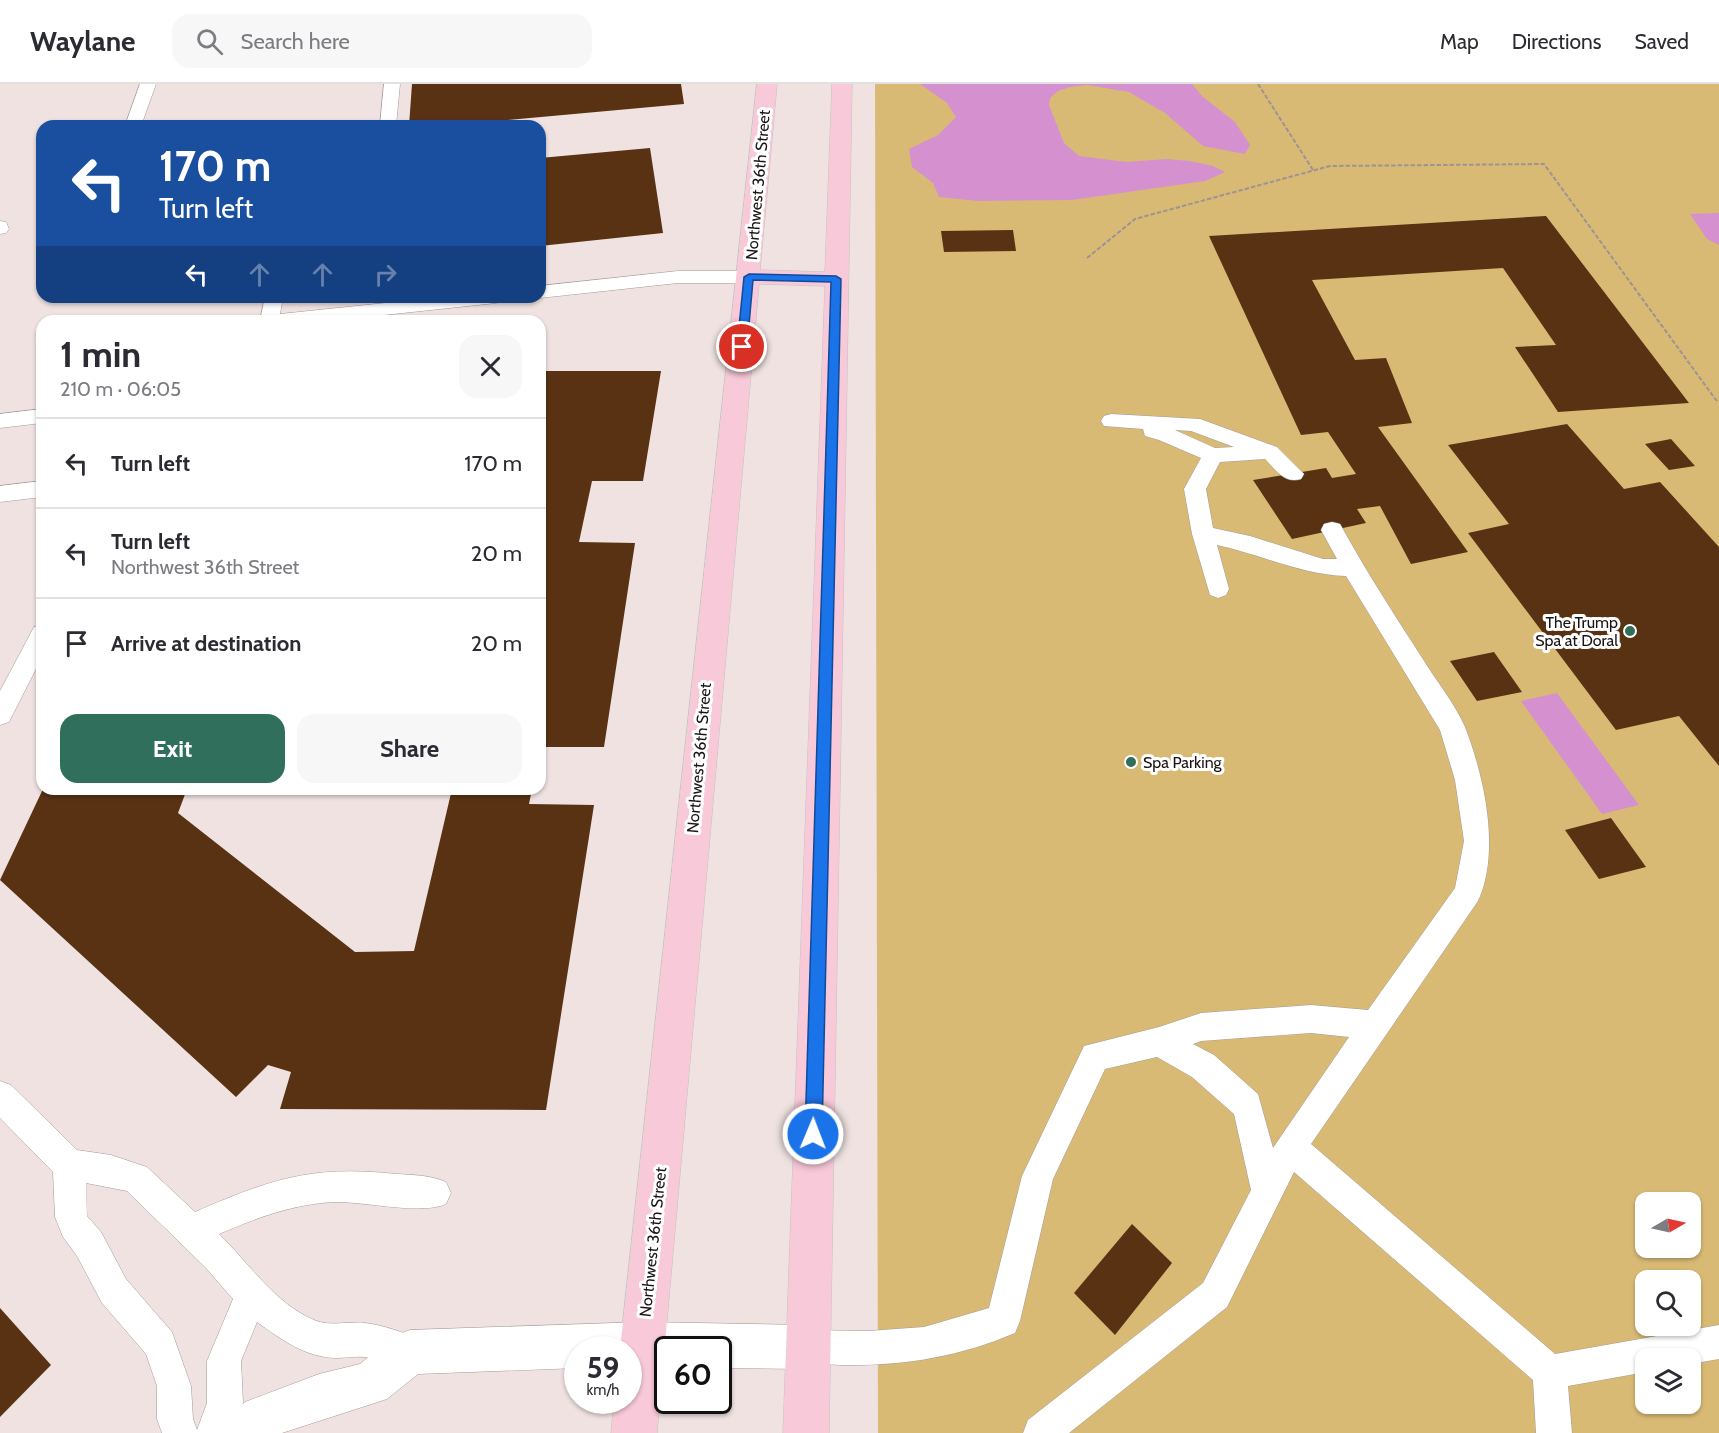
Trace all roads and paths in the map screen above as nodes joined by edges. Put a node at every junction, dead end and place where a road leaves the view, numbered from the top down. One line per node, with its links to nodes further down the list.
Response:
1 (148, 84): 6 (lane)
2 (392, 84): 7 (lane)
3 (767, 84): 10 (main road, Northwest 36th Street)
4 (842, 84): 11 (main road)
5 (1258, 84): 8 (path)
6 (135, 120)
7 (389, 120)
8 (1313, 170): 9 (path); 15 (path)
9 (1087, 258)
10 (749, 277): 11 (main road); 12 (lane); 39 (main road, Northwest 36th Street)
11 (836, 279): 40 (main road)
12 (546, 291)
13 (440, 303): 14 (lane)
14 (328, 315)
15 (1719, 401)
16 (36, 417): 17 (lane)
17 (0, 421)
18 (1270, 453): 19 (lane); 19 (lane); 20 (lane)
19 (1213, 454): 24 (lane)
20 (1293, 474)
21 (36, 490): 22 (lane)
22 (0, 494)
23 (1332, 530): 25 (lane)
24 (1203, 534): 25 (lane); 26 (lane)
25 (1353, 568): 29 (lane)
26 (1218, 589)
27 (36, 646): 28 (lane)
28 (0, 716)
29 (1375, 1025): 30 (lane); 32 (lane)
30 (1159, 1042): 34 (lane); 40 (lane)
31 (0, 1096): 33 (lane)
32 (1290, 1147): 34 (lane); 42 (lane)
33 (69, 1165): 36 (lane); 43 (lane)
34 (1267, 1190): 48 (lane)
35 (435, 1194): 36 (lane)
36 (190, 1230): 37 (lane)
37 (252, 1295): 41 (lane); 44 (lane)
38 (1719, 1342): 42 (lane)
39 (643, 1344): 40 (street); 41 (street); 46 (main road, Northwest 36th Street)
40 (808, 1347): 47 (main road)
41 (410, 1352): 45 (street)
42 (1550, 1372): 49 (lane)
43 (180, 1433)
44 (213, 1433)
45 (244, 1433)
46 (634, 1433)
47 (806, 1433)
48 (1041, 1433)
49 (1554, 1433)

